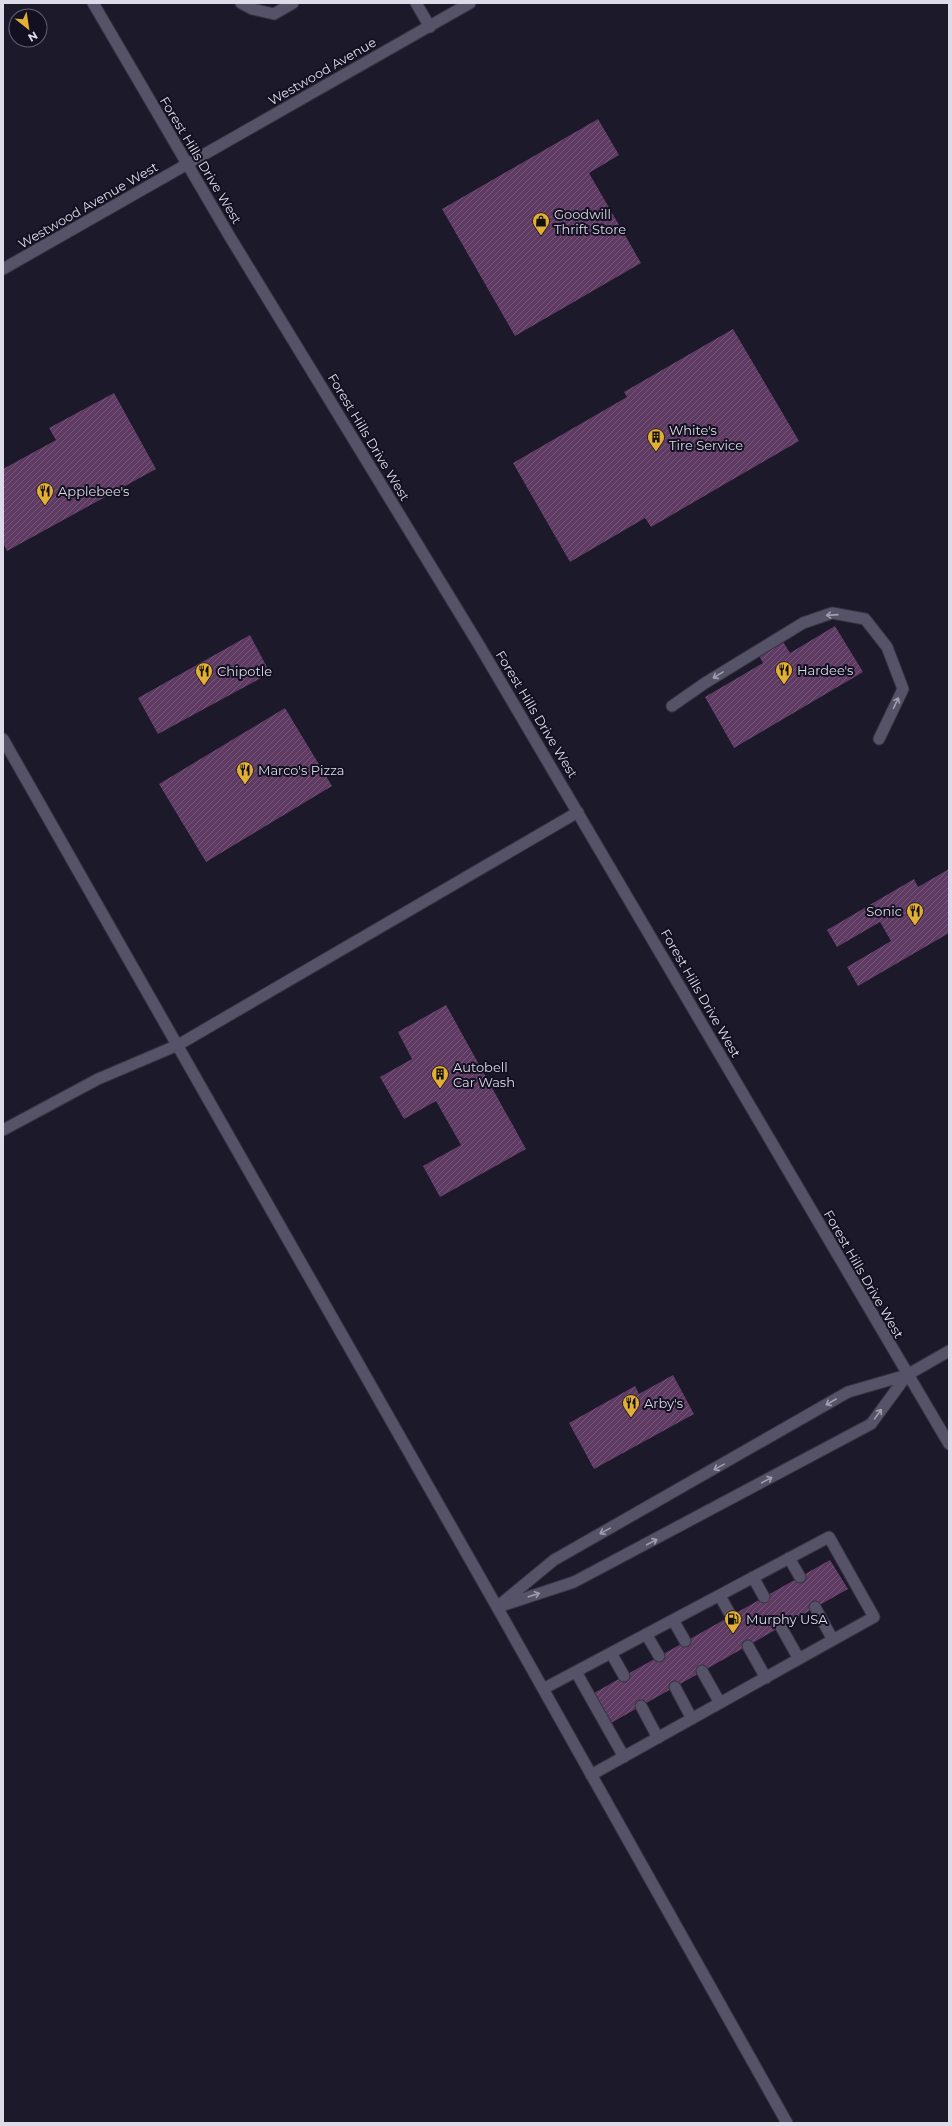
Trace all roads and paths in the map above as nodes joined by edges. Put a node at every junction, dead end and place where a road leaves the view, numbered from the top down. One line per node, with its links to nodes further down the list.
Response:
1 (241, 3): 2 (main road)
2 (293, 3)
3 (416, 3): 6 (main road)
4 (470, 3): 6 (main road, Westwood Avenue)
5 (96, 4): 7 (main road, Forest Hills Drive West)
6 (430, 27): 7 (main road, Westwood Avenue)
7 (187, 164): 8 (main road, Westwood Avenue West); 12 (main road, Forest Hills Drive West)
8 (3, 269)
9 (672, 706): 11 (main road, one-way to 9)
10 (3, 739): 13 (main road)
11 (880, 739)
12 (578, 812): 13 (main road); 16 (main road, Forest Hills Drive West)
13 (178, 1046): 14 (main road); 23 (main road)
14 (3, 1130)
15 (949, 1350): 16 (main road)
16 (907, 1375): 17 (main road, Forest Hills Drive West); 23 (main road, one-way to 23); 23 (main road, one-way to 16)
17 (949, 1444)
18 (789, 1558): 19 (main road); 20 (main road); 29 (main road)
19 (753, 1577): 21 (main road); 22 (main road)
20 (800, 1577)
21 (720, 1596): 25 (main road); 26 (main road)
22 (764, 1597)
23 (497, 1607): 40 (main road)
24 (815, 1607): 29 (main road)
25 (731, 1616)
26 (673, 1620): 28 (main road); 30 (main road)
27 (781, 1627): 34 (main road)
28 (646, 1634): 32 (main road); 33 (main road)
29 (833, 1640): 34 (main road)
30 (686, 1641)
31 (748, 1646): 38 (main road)
32 (611, 1653): 36 (main road); 37 (main road)
33 (659, 1656)
34 (799, 1659): 38 (main road)
35 (702, 1671): 41 (main road)
36 (576, 1672): 40 (main road); 45 (main road)
37 (624, 1676)
38 (766, 1678): 41 (main road)
39 (675, 1687): 43 (main road)
40 (543, 1689): 46 (main road)
41 (720, 1703): 43 (main road)
42 (641, 1706): 44 (main road)
43 (692, 1718): 44 (main road)
44 (658, 1738): 45 (main road)
45 (624, 1757): 46 (main road)
46 (591, 1775): 47 (main road)
47 (787, 2123)

